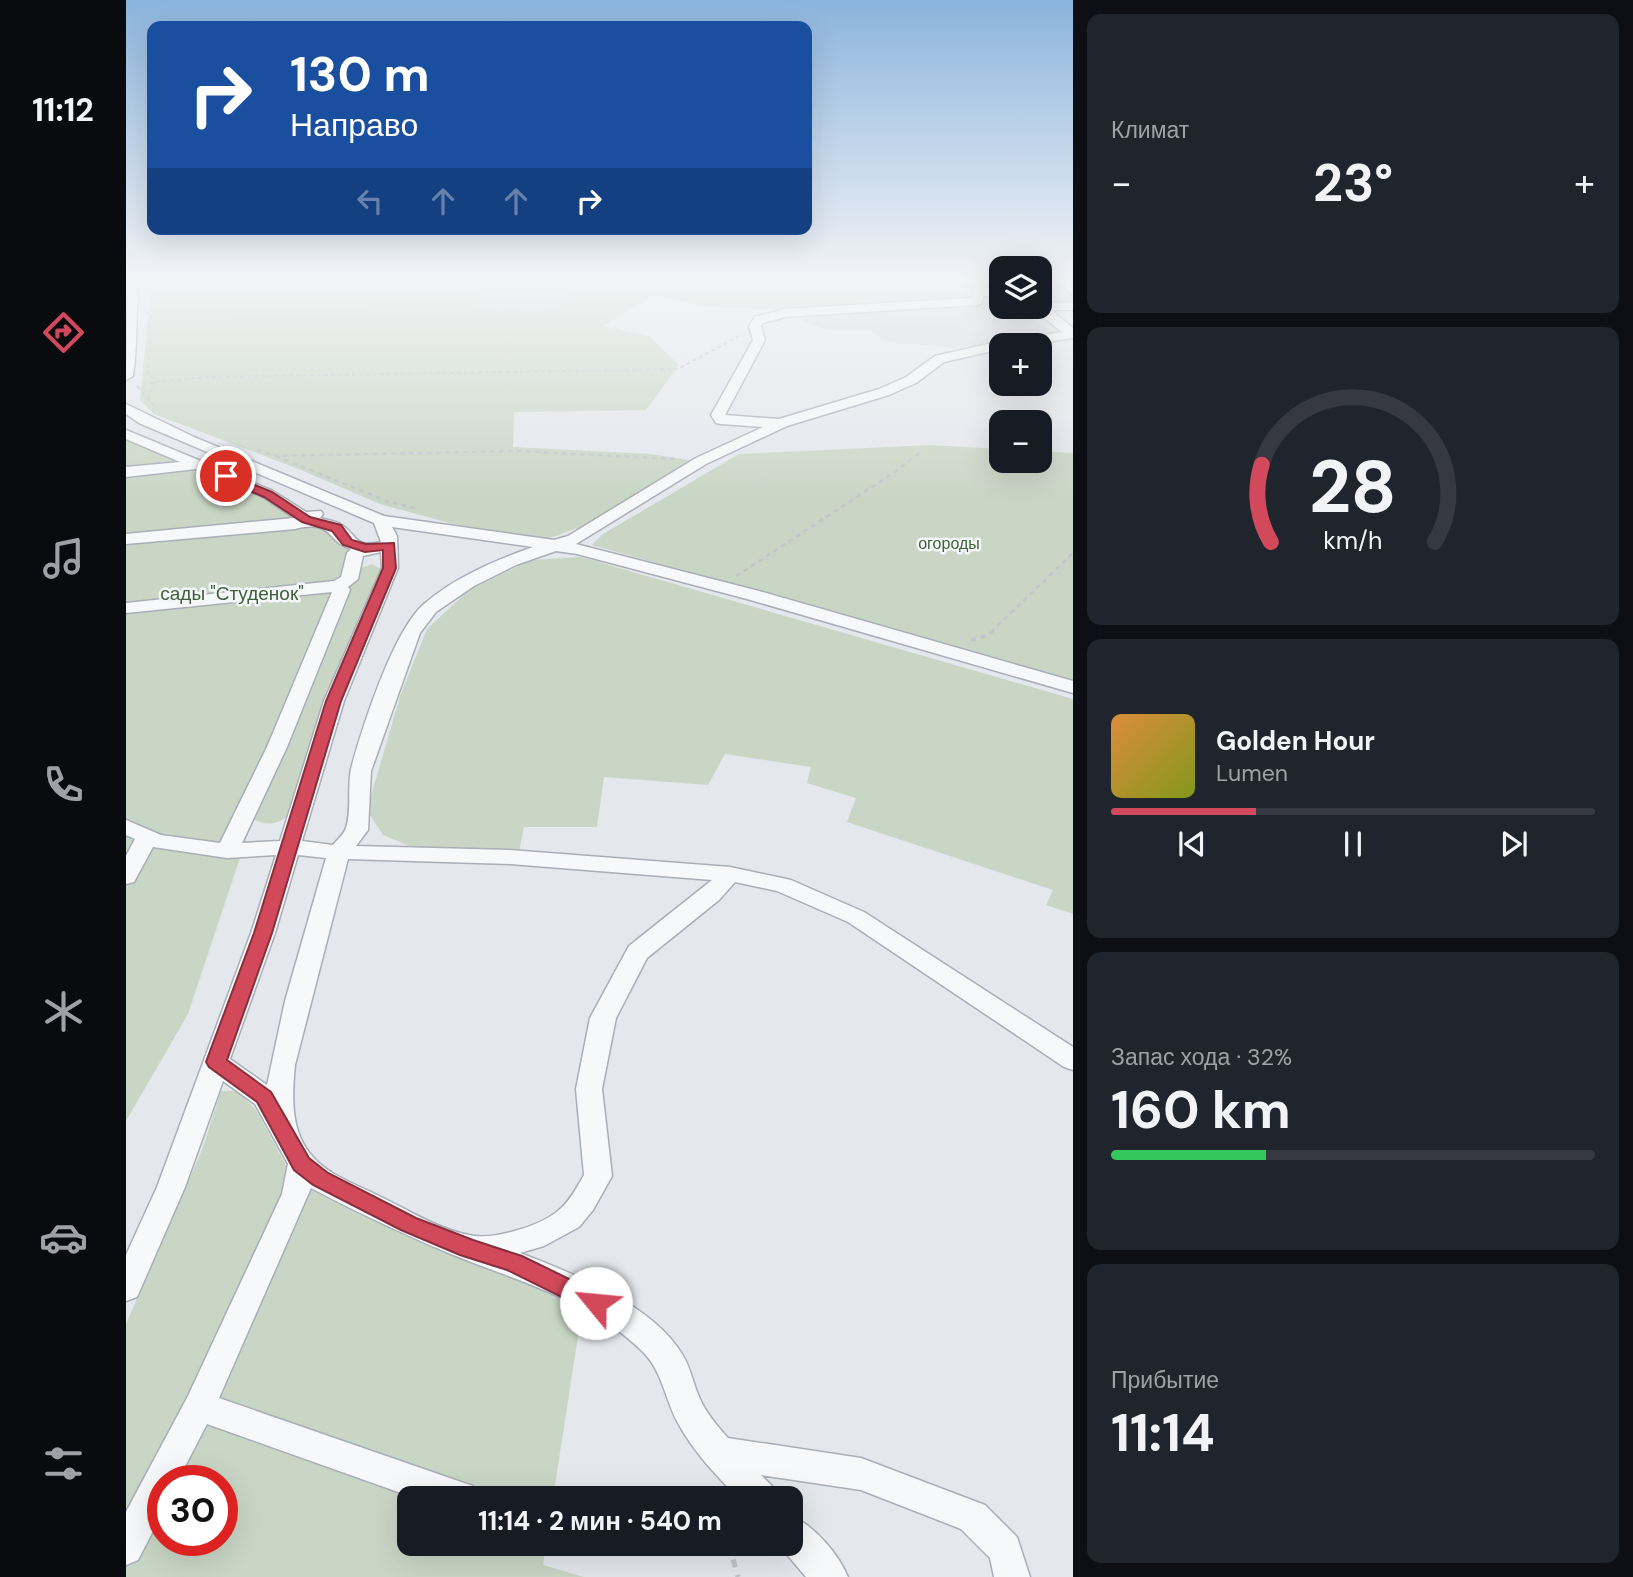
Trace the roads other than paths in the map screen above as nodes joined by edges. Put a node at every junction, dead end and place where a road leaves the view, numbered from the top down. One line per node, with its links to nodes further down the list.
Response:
1 (130, 352): 4 (street)
2 (753, 352): 6 (street)
3 (973, 352): 6 (street)
4 (126, 376)
5 (126, 408): 8 (street)
6 (782, 424): 15 (street)
7 (126, 434): 9 (street)
8 (223, 454): 9 (street); 11 (street)
9 (199, 465): 10 (street); 12 (street)
10 (126, 472)
11 (338, 500): 12 (street); 13 (street)
12 (306, 519): 14 (street); 17 (street)
13 (380, 520): 15 (street); 16 (street)
14 (126, 539)
15 (553, 544): 20 (street); 25 (street)
16 (389, 545): 17 (street); 23 (street)
17 (365, 548): 18 (street)
18 (339, 586): 19 (street); 24 (street)
19 (126, 608)
20 (1073, 687)
21 (126, 827): 22 (street)
22 (147, 837): 24 (street); 27 (street)
23 (289, 847): 24 (street); 25 (street); 29 (street)
24 (227, 851)
25 (340, 852): 26 (street); 30 (street)
26 (730, 874): 28 (street); 32 (street)
27 (126, 877)
28 (1073, 1060)
29 (216, 1062): 30 (street); 33 (street)
30 (283, 1128): 31 (street)
31 (302, 1164): 32 (street); 34 (street)
32 (468, 1248): 35 (street)
33 (126, 1288)
34 (199, 1406): 36 (street); 39 (street)
35 (722, 1453): 37 (street); 41 (street)
36 (427, 1486)
37 (750, 1486)
38 (803, 1547): 40 (street)
39 (126, 1548)
40 (830, 1577)
41 (1012, 1577)

